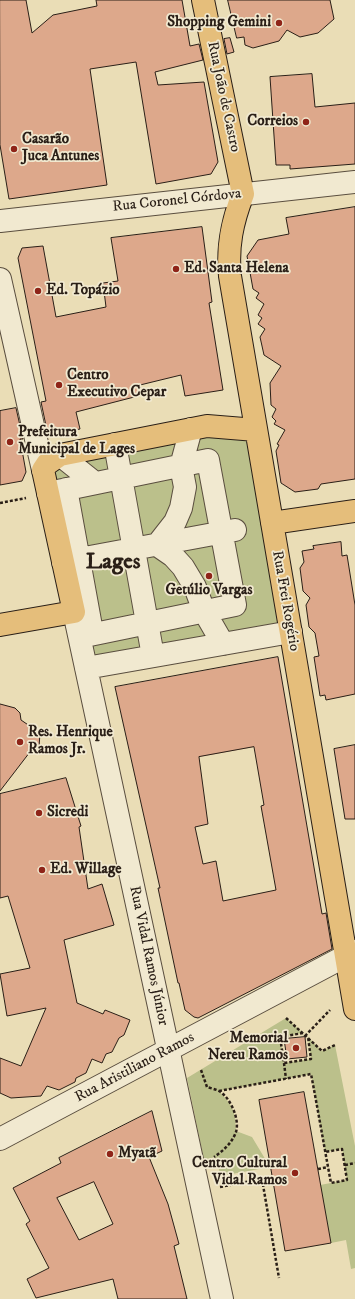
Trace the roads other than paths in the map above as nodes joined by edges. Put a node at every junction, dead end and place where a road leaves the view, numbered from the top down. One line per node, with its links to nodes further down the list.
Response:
1 (203, 0): 3 (main road, Rua João de Castro)
2 (355, 182): 3 (street, Rua Coronel Córdova)
3 (243, 194): 4 (street, Rua Coronel Córdova); 7 (main road, Rua Frei Rogério)
4 (0, 220)
5 (0, 279): 11 (street)
6 (191, 428): 7 (main road); 8 (main road); 10 (street)
7 (256, 430): 16 (main road, Rua Frei Rogério)
8 (115, 444): 9 (main road); 12 (street)
9 (60, 455): 11 (main road); 13 (street)
10 (181, 466): 12 (street); 17 (street); 18 (street)
11 (43, 470): 14 (main road)
12 (121, 478): 13 (street); 19 (street)
13 (96, 483): 14 (street)
14 (57, 491): 20 (main road)
15 (355, 511): 16 (main road)
16 (272, 523): 26 (main road, Rua Frei Rogério)
17 (229, 531): 18 (street); 21 (street)
18 (157, 545): 19 (street); 21 (street)
19 (134, 549): 20 (street); 23 (street)
20 (71, 560): 22 (main road); 27 (street)
21 (204, 611): 23 (street); 28 (street)
22 (74, 612): 24 (main road); 27 (street, Rua Vidal Ramos Júnior)
23 (147, 623): 25 (street); 29 (street)
24 (0, 625)
25 (120, 628): 27 (street); 30 (street)
26 (291, 632): 28 (street); 31 (main road, Rua Frei Rogério)
27 (86, 635): 30 (street, Rua Vidal Ramos Júnior)
28 (223, 644): 29 (street)
29 (153, 656): 30 (street)
30 (94, 666): 33 (street, Rua Vidal Ramos Júnior)
31 (350, 953): 32 (main road, Rua Frei Rogério); 33 (street, Rua Aristiliano Ramos)
32 (355, 1009)
33 (168, 1050): 34 (street, Rua Aristiliano Ramos); 35 (street, Rua Vidal Ramos Júnior)
34 (0, 1139)
35 (222, 1299)

